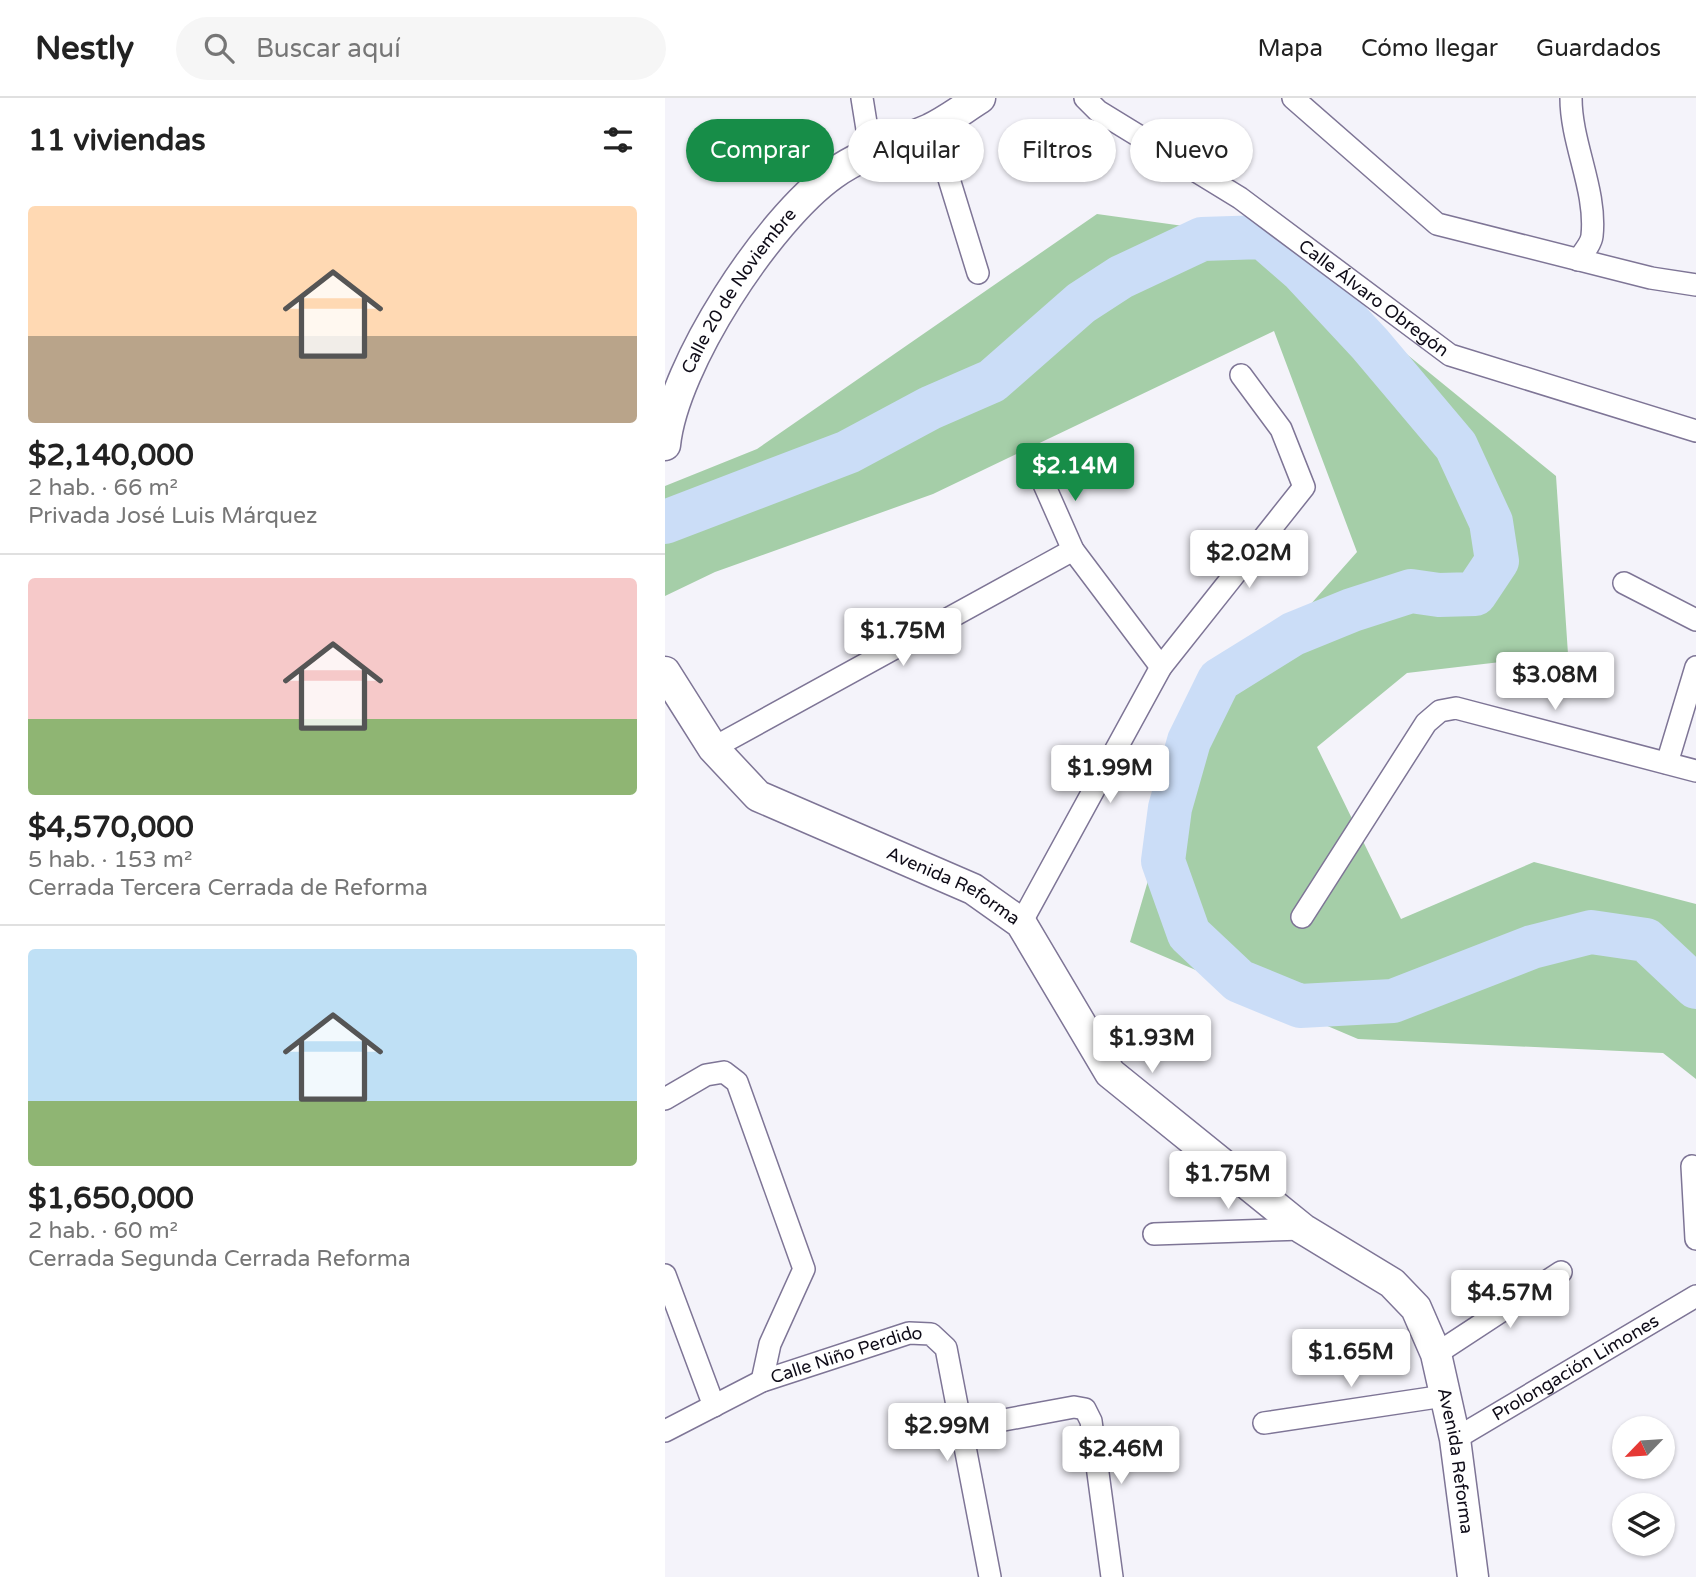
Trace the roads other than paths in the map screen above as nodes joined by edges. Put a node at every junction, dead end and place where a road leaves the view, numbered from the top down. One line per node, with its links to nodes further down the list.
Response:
1 (862, 98): 6 (street)
2 (980, 98): 7 (street, Calle 20 de Noviembre)
3 (1085, 98): 17 (street, Calle Álvaro Obregón)
4 (1293, 98): 12 (street)
5 (1571, 98): 12 (street)
6 (865, 119)
7 (946, 119)
8 (848, 166): 9 (street, Calle 20 de Noviembre)
9 (834, 173)
10 (823, 182): 16 (street, Calle 20 de Noviembre)
11 (950, 182): 13 (street)
12 (1578, 260): 14 (street)
13 (978, 273)
14 (1696, 285)
15 (1241, 375): 22 (street)
16 (666, 426)
17 (1696, 431)
18 (1039, 472): 19 (street)
19 (1073, 550): 22 (street); 25 (street)
20 (1624, 583): 21 (street)
21 (1696, 620)
22 (1161, 667): 29 (street)
23 (1696, 667): 26 (street)
24 (665, 672): 25 (street, Avenida Reforma)
25 (713, 748): 29 (street, Avenida Reforma)
26 (1667, 763): 27 (street); 28 (street)
27 (1696, 771)
28 (1302, 918)
29 (1021, 923): 32 (street, Avenida Reforma)
30 (665, 1099): 39 (street, Calle Niño Perdido)
31 (1692, 1166): 34 (street)
32 (1303, 1229): 33 (street); 38 (street, Avenida Reforma)
33 (1154, 1234)
34 (1696, 1239)
35 (1561, 1272): 38 (street)
36 (665, 1275): 41 (street)
37 (1696, 1296): 45 (street, Prolongación Limones)
38 (1436, 1354): 40 (street, Avenida Reforma)
39 (762, 1381): 41 (street, Calle Niño Perdido); 43 (street, Calle Niño Perdido)
40 (1444, 1396): 42 (street); 45 (street, Avenida Reforma)
41 (714, 1406): 44 (street, Calle Niño Perdido)
42 (1264, 1423)
43 (961, 1428): 46 (street, Calle Niño Perdido); 47 (street)
44 (665, 1431)
45 (1454, 1439): 48 (street, Avenida Reforma)
46 (990, 1577)
47 (1112, 1577)
48 (1473, 1577)

